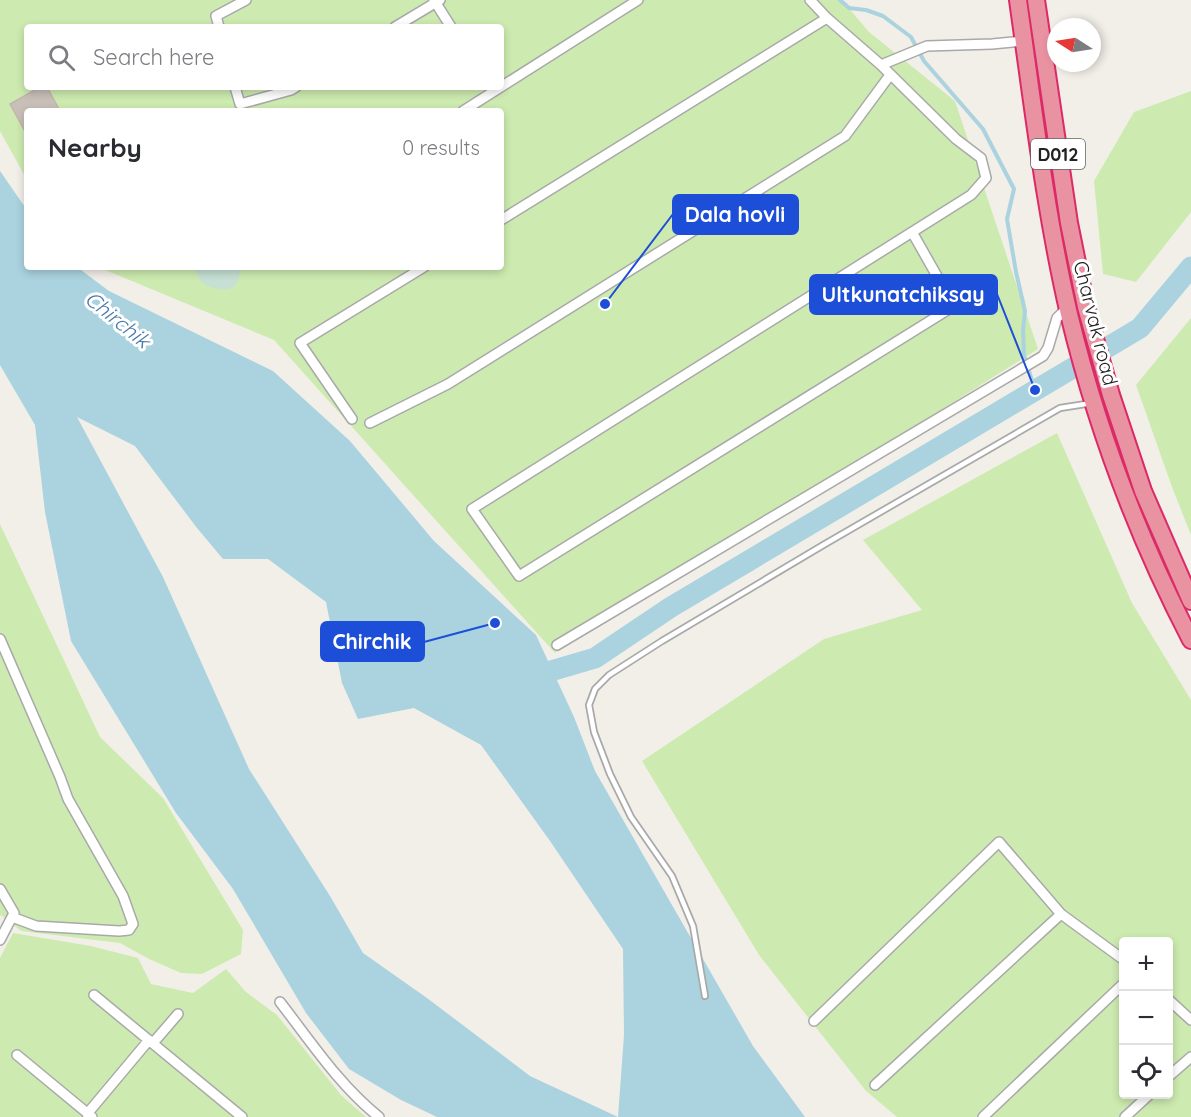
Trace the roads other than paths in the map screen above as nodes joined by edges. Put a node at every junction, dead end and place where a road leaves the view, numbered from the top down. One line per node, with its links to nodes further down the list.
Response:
1 (246, 0): 8 (street)
2 (638, 0): 14 (street)
3 (810, 0): 7 (street)
4 (1018, 0): 11 (highway, Charvak road / D012)
5 (1036, 0): 26 (highway, Charvak road / D012)
6 (437, 1): 9 (street); 10 (street)
7 (827, 18): 12 (street); 19 (street)
8 (218, 24)
9 (400, 24)
10 (449, 24)
11 (1024, 41): 12 (street); 22 (highway, Charvak road / D012)
12 (881, 65): 13 (street)
13 (890, 75): 20 (street); 25 (street)
14 (504, 81)
15 (236, 90): 16 (street)
16 (291, 90)
17 (490, 90): 18 (street)
18 (467, 108)
19 (504, 218)
20 (912, 232): 20 (street)
21 (419, 270): 24 (street)
22 (1069, 311): 23 (highway, Charvak road / D012); 29 (street)
23 (1094, 403): 28 (highway, Charvak road / D012); 37 (lane)
24 (352, 419)
25 (370, 423)
26 (1191, 601)
27 (0, 639): 32 (street)
28 (1191, 640)
29 (556, 645)
30 (0, 889): 32 (street)
31 (1061, 914): 34 (street); 42 (street); 47 (street)
32 (12, 917): 33 (street)
33 (0, 940)
34 (1119, 956)
35 (1119, 988): 52 (street)
36 (94, 995): 43 (street)
37 (705, 996)
38 (280, 1002): 51 (street)
39 (1173, 1004): 41 (street)
40 (178, 1014): 43 (street)
41 (1191, 1020)
42 (814, 1021)
43 (151, 1041): 49 (street); 50 (street)
44 (17, 1054): 49 (street)
45 (1191, 1057): 46 (street)
46 (1173, 1073)
47 (875, 1085)
48 (1145, 1099): 53 (street)
49 (90, 1115)
50 (242, 1117)
51 (380, 1117)
52 (983, 1117)
53 (1125, 1117)

